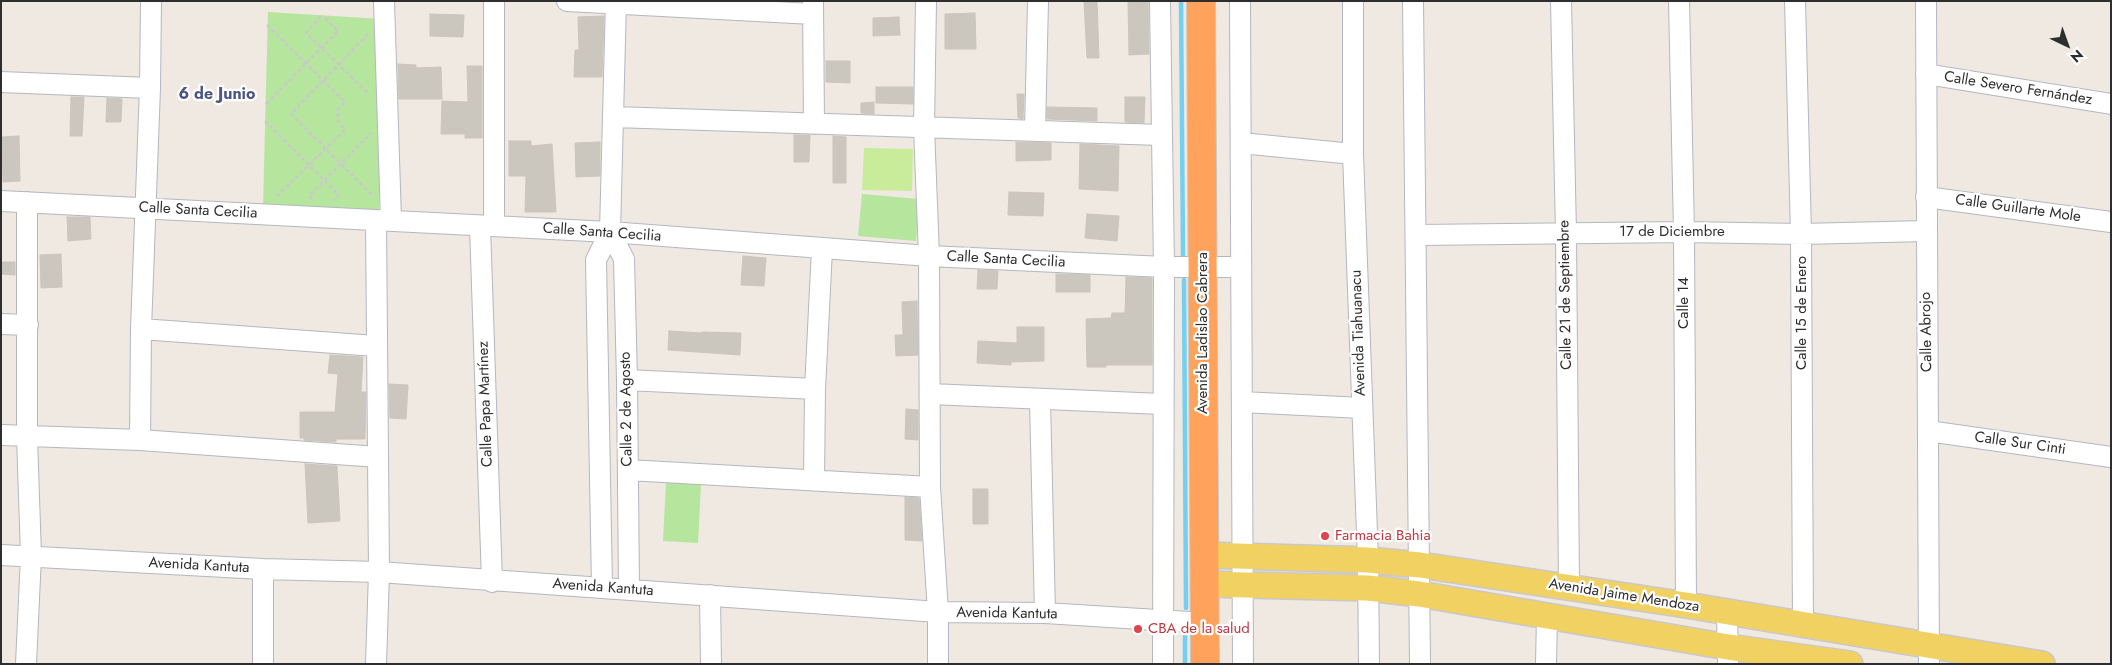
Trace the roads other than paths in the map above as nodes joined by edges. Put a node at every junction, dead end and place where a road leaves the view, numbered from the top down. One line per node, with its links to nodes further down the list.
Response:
1 (151, 1): 20 (street)
2 (384, 1): 33 (street)
3 (494, 1): 35 (street, Calle Papa Martínez)
4 (567, 1): 16 (street)
5 (926, 1): 24 (street)
6 (1038, 1): 25 (street)
7 (1160, 1): 26 (street)
8 (1201, 1): 46 (highway, Avenida Ladislao Cabrera)
9 (1240, 1): 27 (street)
10 (1353, 1): 28 (street, Avenida Tiahuanacu)
11 (1414, 1): 41 (street)
12 (1560, 1): 39 (street, Calle 21 de Septiembre)
13 (1678, 1): 38 (street, Calle 14)
14 (1795, 1): 40 (street, Calle 15 de Enero)
15 (1926, 1): 18 (street, Calle Abrojo)
16 (616, 2): 17 (street); 22 (street, Calle 2 de Agosto)
17 (813, 8): 23 (street)
18 (1926, 74): 21 (street, Calle Severo Fernández); 29 (street, Calle Abrojo)
19 (1, 82): 20 (street)
20 (150, 88): 32 (street)
21 (2111, 104)
22 (614, 117): 23 (street); 37 (street, Calle 2 de Agosto)
23 (814, 124): 24 (street)
24 (924, 128): 25 (street); 43 (street)
25 (1035, 131): 26 (street)
26 (1161, 136): 44 (street)
27 (1240, 143): 28 (street); 45 (street)
28 (1353, 154): 57 (street, Avenida Tiahuanacu)
29 (1926, 197): 34 (street, Calle Guillarte Mole); 36 (street, Calle Abrojo)
30 (1, 201): 31 (street, Calle Santa Cecilia)
31 (27, 202): 32 (street, Calle Santa Cecilia); 48 (street)
32 (146, 208): 33 (street, Calle Santa Cecilia); 49 (street)
33 (383, 220): 35 (street, Calle Santa Cecilia); 50 (street)
34 (2111, 222)
35 (487, 226): 37 (street, Calle Santa Cecilia); 75 (street, Calle Papa Martínez)
36 (1926, 231): 40 (street, 17 de Diciembre); 58 (street, Calle Abrojo)
37 (610, 232): 42 (street, Calle Santa Cecilia); 51 (street, Calle 2 de Agosto); 78 (street, Calle 2 de Agosto)
38 (1684, 232): 39 (street, 17 de Diciembre); 40 (street, 17 de Diciembre); 84 (street, Calle 14)
39 (1566, 233): 41 (street, 17 de Diciembre); 80 (street, Calle 21 de Septiembre)
40 (1801, 234): 91 (street, Calle 15 de Enero)
41 (1417, 235): 72 (street)
42 (822, 249): 43 (street, Calle Santa Cecilia); 52 (street)
43 (929, 256): 44 (street, Calle Santa Cecilia); 53 (street)
44 (1164, 267): 46 (street, Calle Santa Cecilia); 56 (street)
45 (1242, 267): 46 (street, Calle Santa Cecilia); 55 (street)
46 (1203, 268): 67 (highway, Avenida Ladislao Cabrera)
47 (1, 324): 48 (street)
48 (28, 325): 60 (street)
49 (141, 329): 50 (street); 61 (street)
50 (376, 346): 62 (street)
51 (627, 380): 52 (street); 64 (street, Calle 2 de Agosto)
52 (815, 389): 65 (street)
53 (930, 394): 54 (street); 66 (street)
54 (1040, 400): 56 (street); 86 (street)
55 (1242, 402): 57 (street); 70 (street)
56 (1162, 404): 89 (street)
57 (1362, 408): 71 (street, Avenida Tiahuanacu)
58 (1928, 431): 63 (street, Calle Sur Cinti); 92 (street, Calle Abrojo)
59 (1, 435): 60 (street)
60 (27, 437): 61 (street); 69 (street)
61 (140, 440): 62 (street)
62 (378, 457): 74 (street)
63 (2111, 457)
64 (628, 470): 65 (street); 81 (street, Calle 2 de Agosto)
65 (814, 480): 66 (street)
66 (930, 487): 85 (street)
67 (1204, 555): 70 (main road, Avenida Jaime Mendoza); 76 (highway, Avenida Ladislao Cabrera)
68 (1, 556): 69 (street, Avenida Kantuta)
69 (31, 556): 73 (street, Avenida Kantuta); 94 (street)
70 (1244, 556): 71 (main road, Avenida Jaime Mendoza); 77 (street)
71 (1368, 560): 72 (main road, Avenida Jaime Mendoza); 79 (street, Avenida Tiahuanacu)
72 (1420, 565): 80 (main road, Avenida Jaime Mendoza); 82 (street)
73 (263, 569): 74 (street, Avenida Kantuta); 95 (street)
74 (379, 572): 75 (street, Avenida Kantuta); 96 (street)
75 (492, 582): 78 (street, Avenida Kantuta)
76 (1204, 584): 77 (main road, Avenida Jaime Mendoza); 90 (highway, Avenida Ladislao Cabrera)
77 (1243, 585): 79 (main road, Avenida Jaime Mendoza); 101 (street)
78 (602, 587): 81 (street, Avenida Kantuta)
79 (1368, 588): 82 (main road, Avenida Jaime Mendoza); 102 (street, Avenida Tiahuanacu)
80 (1569, 588): 84 (main road, Avenida Jaime Mendoza)
81 (629, 589): 83 (street, Avenida Kantuta)
82 (1419, 594): 88 (main road, Avenida Jaime Mendoza); 103 (street)
83 (710, 595): 85 (street, Avenida Kantuta); 97 (street)
84 (1686, 605): 87 (main road, Avenida Jaime Mendoza)
85 (938, 612): 86 (street, Avenida Kantuta); 98 (street)
86 (1045, 613): 89 (street, Avenida Kantuta)
87 (1727, 613): 91 (main road, Avenida Jaime Mendoza); 93 (street)
88 (1547, 616): 93 (main road, Avenida Jaime Mendoza); 104 (street)
89 (1162, 621): 90 (street, Avenida Kantuta); 99 (street)
90 (1205, 623): 100 (highway, Avenida Ladislao Cabrera)
91 (1803, 625): 92 (main road, Avenida Jaime Mendoza)
92 (1929, 654): 106 (main road, Avenida Jaime Mendoza)
93 (1728, 655): 105 (main road, Avenida Jaime Mendoza)
94 (26, 664)
95 (263, 664)
96 (376, 664)
97 (711, 664)
98 (938, 664)
99 (1163, 664)
100 (1205, 664)
101 (1243, 664)
102 (1369, 664)
103 (1420, 664)
104 (1546, 664)
105 (1850, 664)
106 (2042, 664)

